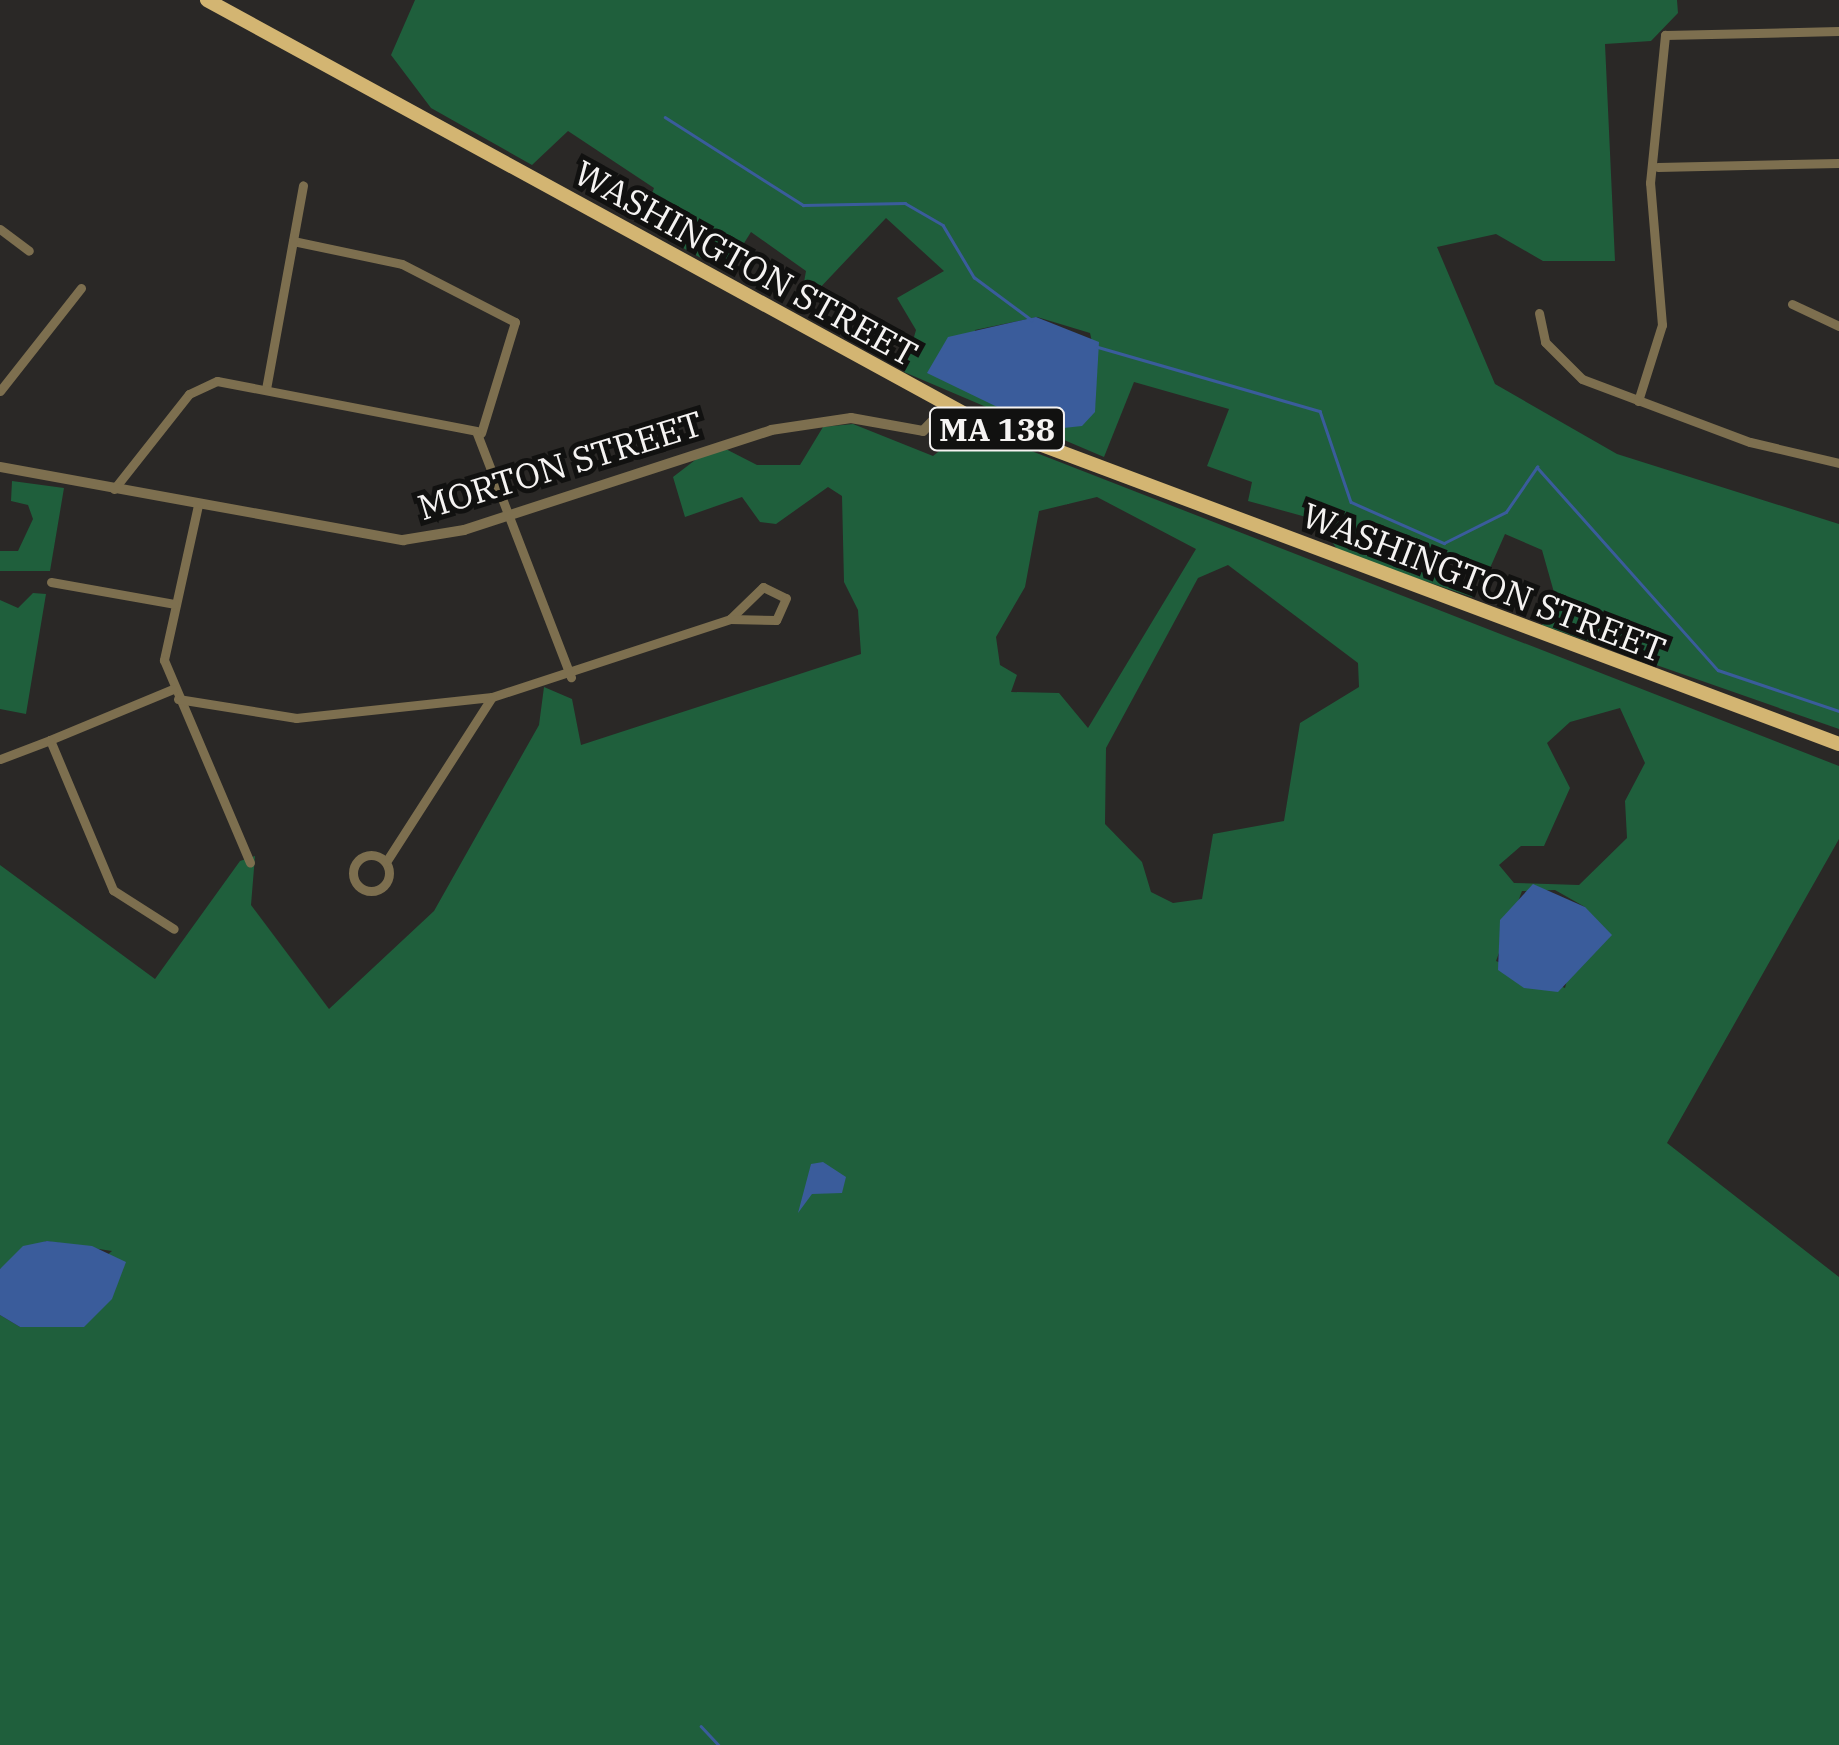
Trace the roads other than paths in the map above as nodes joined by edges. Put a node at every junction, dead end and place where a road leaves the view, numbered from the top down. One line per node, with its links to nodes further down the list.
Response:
1 (207, 0): 16 (main road, WASHINGTON STREET / MA 138)
2 (1839, 31): 4 (street)
3 (1839, 163): 4 (street)
4 (1658, 167): 15 (street)
5 (303, 185): 7 (street)
6 (0, 229): 8 (street)
7 (293, 241): 13 (street); 17 (street)
8 (29, 251)
9 (81, 288): 14 (street)
10 (1792, 304): 12 (street)
11 (1540, 313): 15 (street)
12 (1839, 326)
13 (266, 389): 17 (street); 20 (street)
14 (0, 392)
15 (1638, 401): 18 (street)
16 (946, 406): 22 (street, MORTON STREET); 30 (main road, WASHINGTON STREET / MA 138)
17 (481, 433): 22 (street)
18 (1839, 463)
19 (0, 467): 20 (street, MORTON STREET)
20 (114, 489): 21 (street, MORTON STREET)
21 (198, 505): 22 (street, MORTON STREET); 24 (street)
22 (513, 514): 26 (street)
23 (52, 582): 24 (street)
24 (174, 604): 27 (street)
25 (730, 619): 25 (street); 26 (street)
26 (571, 677): 28 (street)
27 (175, 694): 28 (street); 29 (street); 33 (street)
28 (492, 697): 32 (street)
29 (50, 740): 31 (street); 34 (street)
30 (1839, 744)
31 (0, 759)
32 (386, 862): 32 (street)
33 (250, 863)
34 (174, 929)

